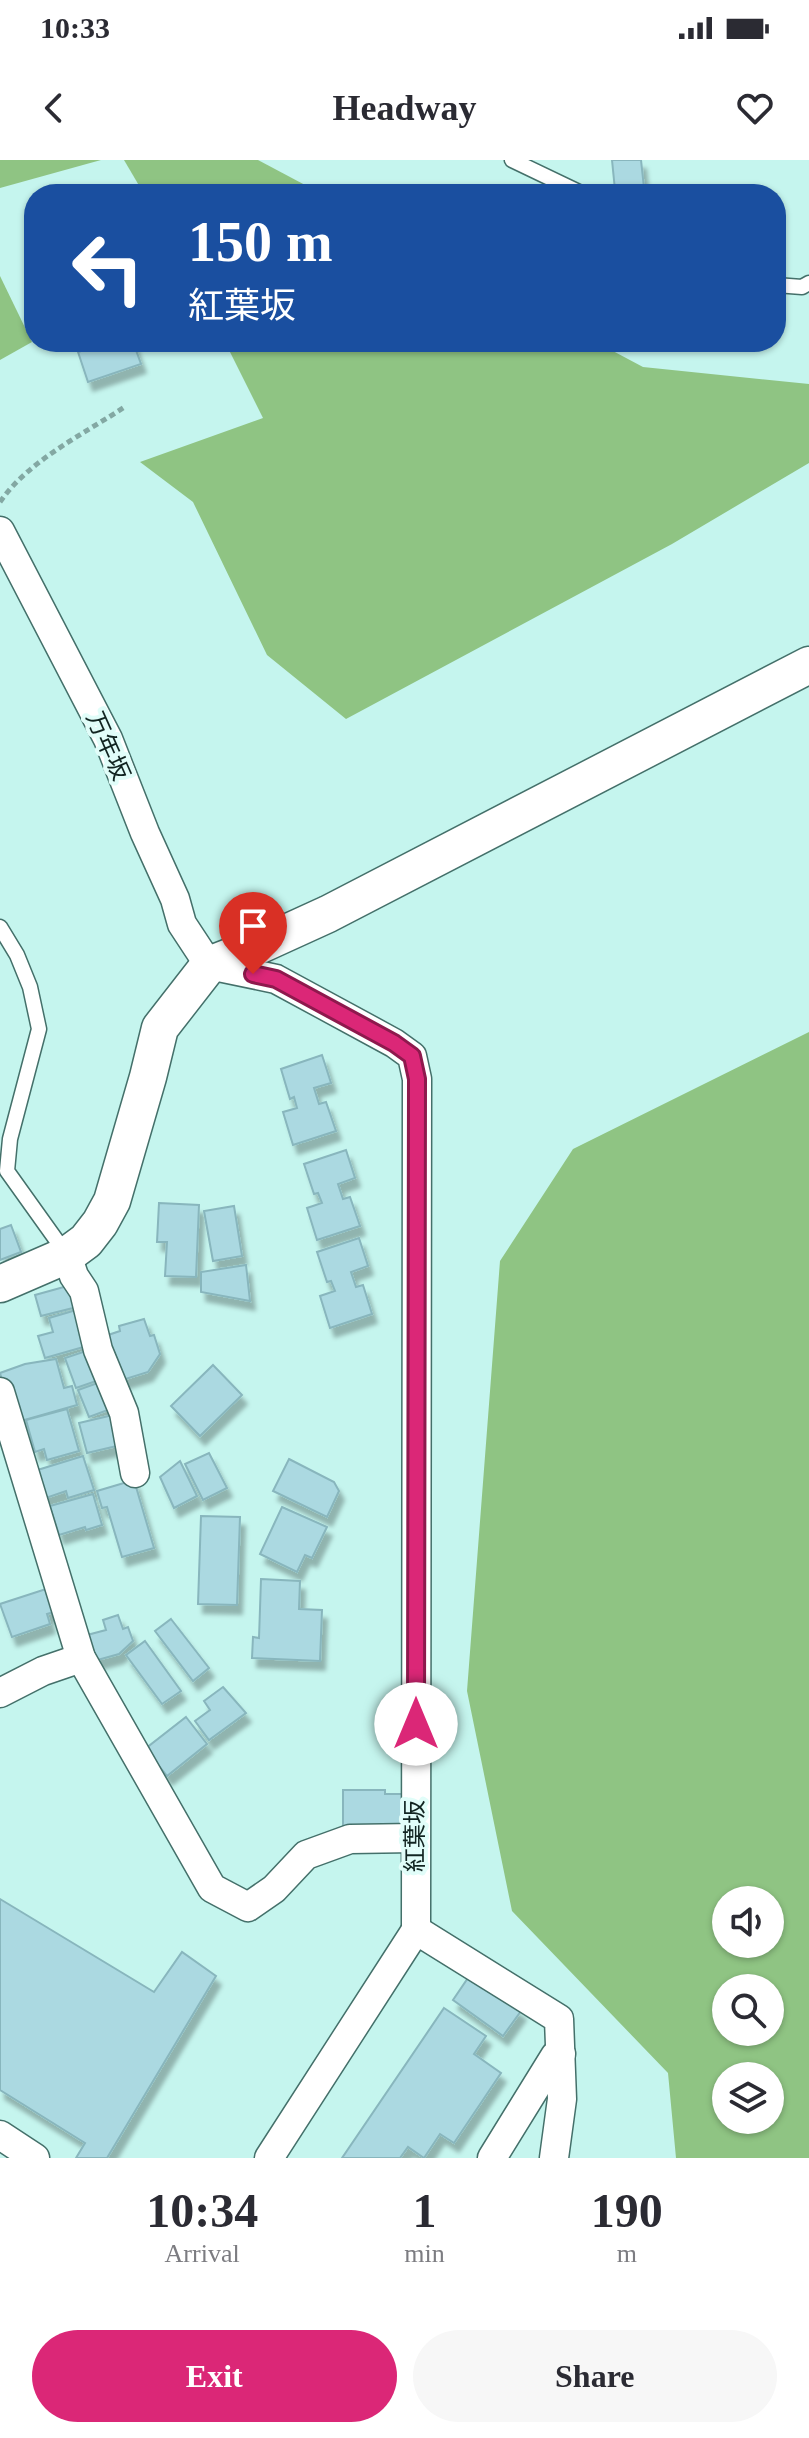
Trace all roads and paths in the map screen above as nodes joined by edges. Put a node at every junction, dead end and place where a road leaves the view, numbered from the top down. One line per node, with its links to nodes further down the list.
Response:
1 (512, 160): 2 (lane)
2 (562, 184)
3 (809, 283): 4 (lane)
4 (786, 286)
5 (126, 406): 6 (path)
6 (0, 502)
7 (0, 531): 10 (street, 万年坂)
8 (809, 665): 10 (street)
9 (0, 927): 11 (lane)
10 (209, 965): 11 (street); 17 (street, 紅葉坂)
11 (67, 1255): 12 (street); 14 (street)
12 (0, 1284)
13 (0, 1392): 15 (street)
14 (135, 1473)
15 (81, 1658): 16 (street); 17 (street)
16 (0, 1693)
17 (415, 1838): 18 (street, 紅葉坂)
18 (416, 1930): 19 (street); 22 (street)
19 (561, 2054): 23 (street); 24 (street)
20 (0, 2135): 21 (street)
21 (35, 2158)
22 (269, 2158)
23 (492, 2158)
24 (554, 2158)

